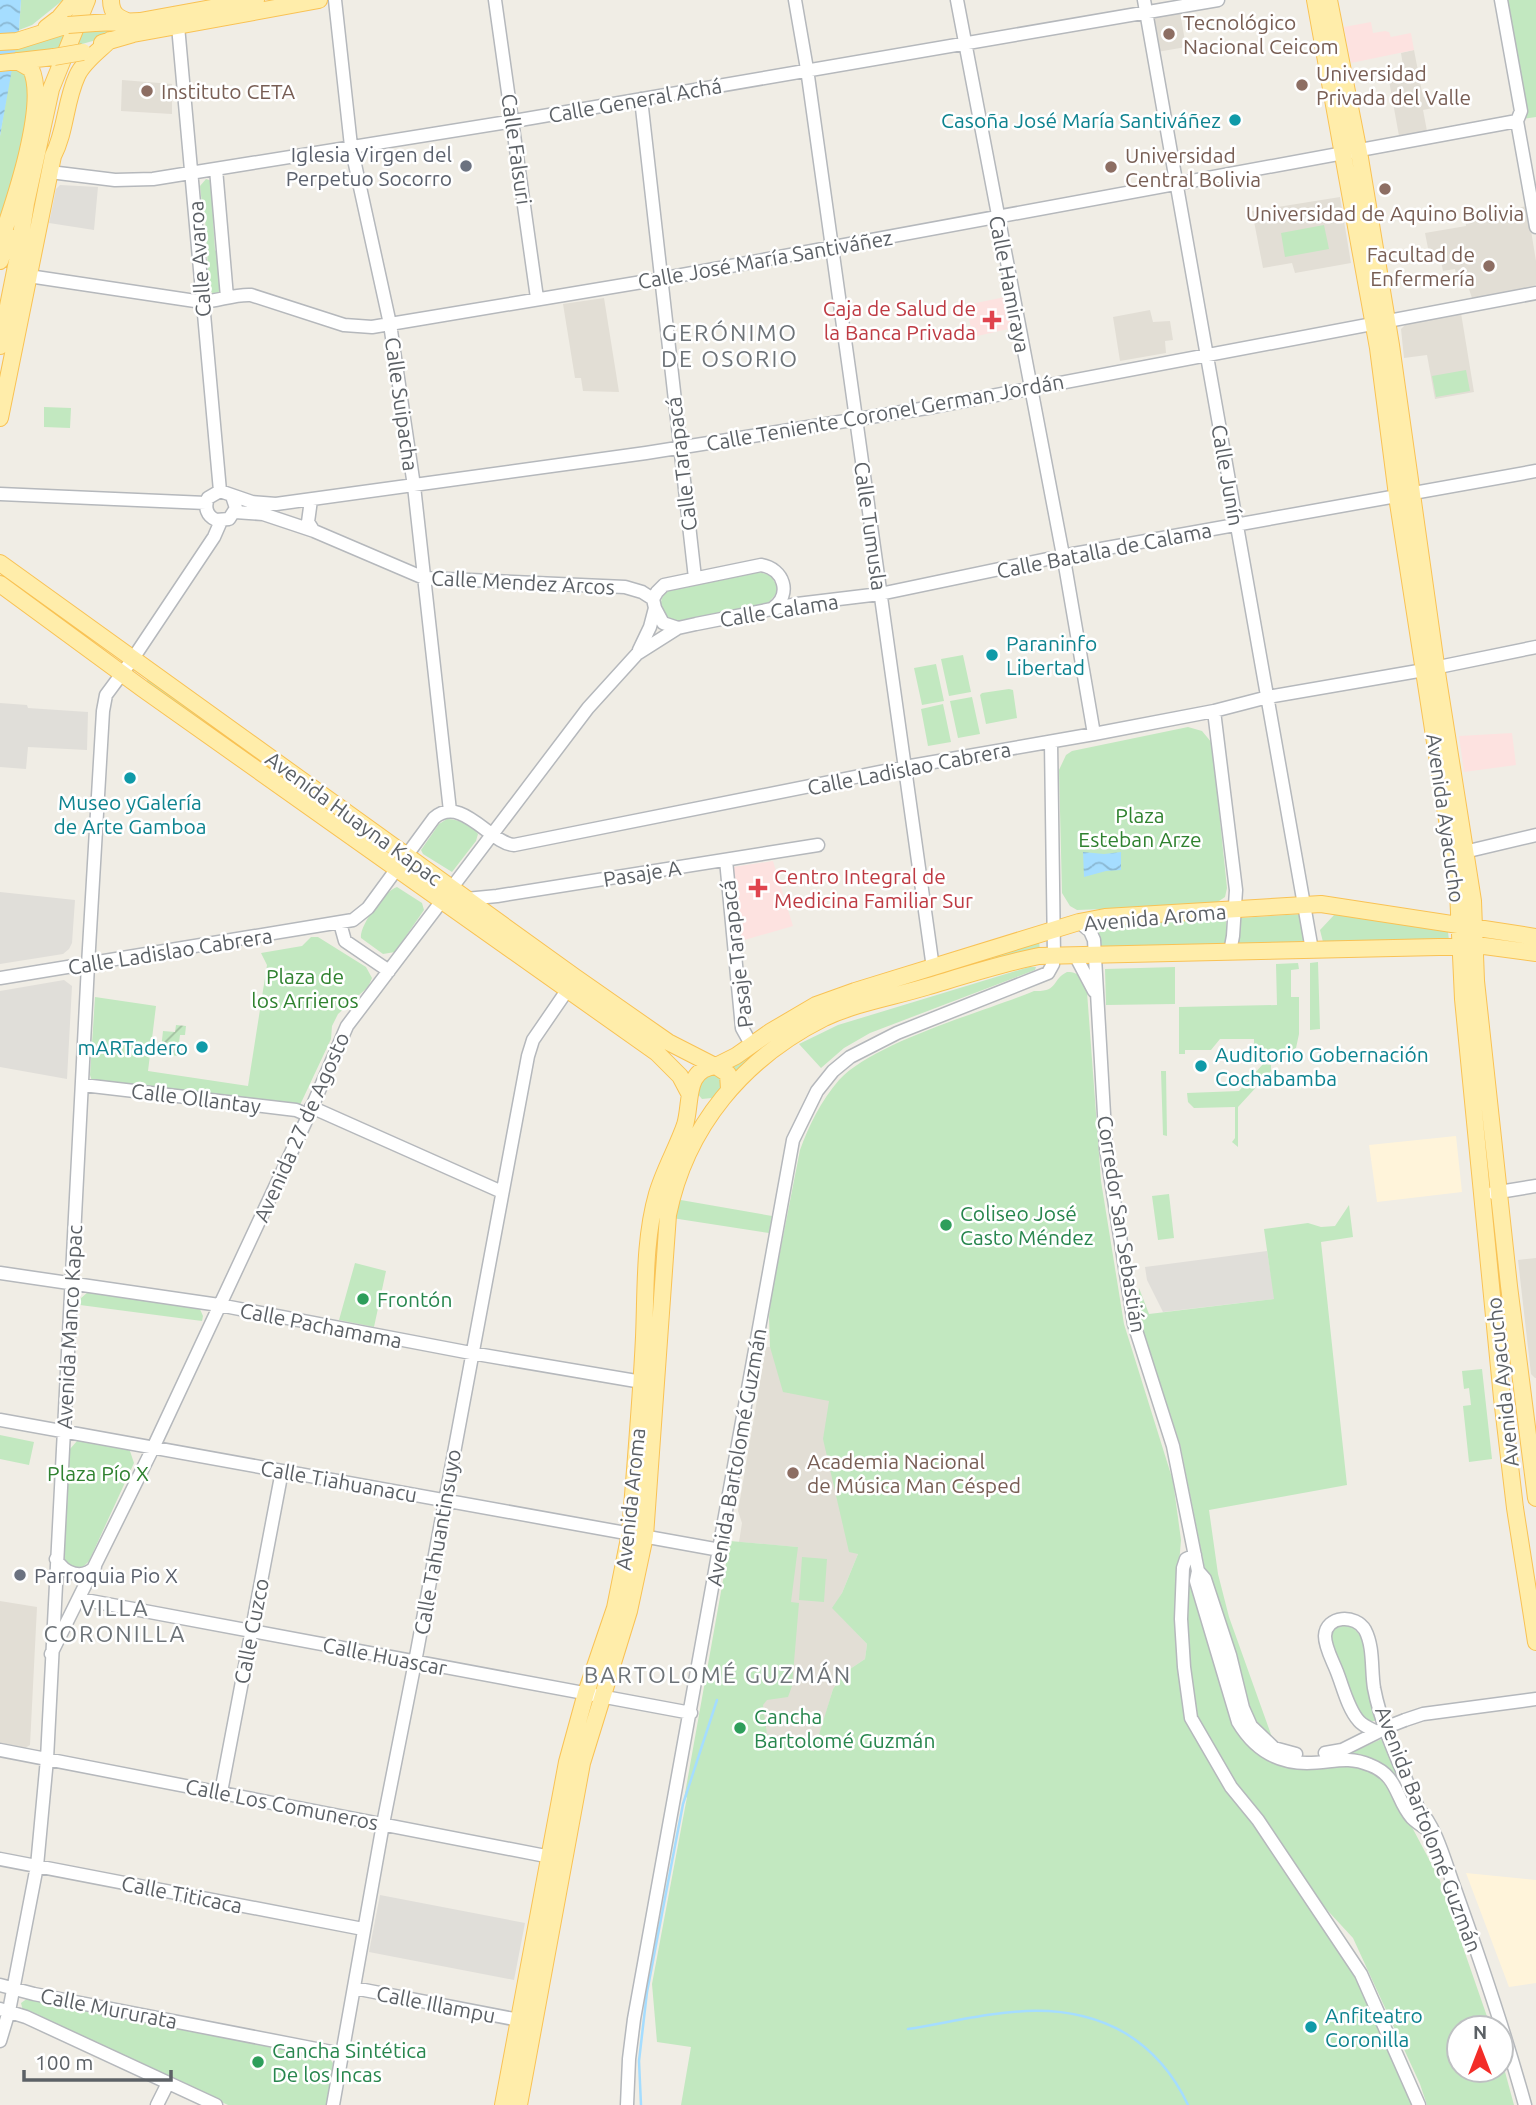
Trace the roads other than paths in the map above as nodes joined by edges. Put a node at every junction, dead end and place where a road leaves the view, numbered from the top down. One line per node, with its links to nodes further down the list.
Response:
1 (74, 0): 18 (main road)
2 (87, 0): 33 (main road)
3 (99, 0): 29 (main road)
4 (111, 0): 16 (main road)
5 (256, 0): 16 (main road)
6 (319, 0): 17 (main road)
7 (335, 0): 27 (street, Calle Suipacha)
8 (495, 0): 25 (street, Calle Falsuri)
9 (795, 0): 23 (street, Calle Tumusla)
10 (957, 0): 21 (street, Calle Hamiraya)
11 (1218, 0): 15 (street, Calle General Achá)
12 (1315, 0): 28 (main road, Avenida Ayacucho)
13 (1329, 0): 28 (main road, Avenida Ayacucho)
14 (1501, 0): 26 (street)
15 (1145, 6): 21 (street, Calle General Achá); 32 (street, Calle Junín)
16 (133, 22): 18 (main road, bridge)
17 (178, 26): 19 (main road); 31 (street, Calle Avaroa)
18 (41, 32): 20 (main road)
19 (110, 40): 22 (main road, bridge); 29 (main road)
20 (8, 41)
21 (963, 43): 23 (street, Calle General Achá); 34 (street, Calle Hamiraya)
22 (10, 62): 36 (main road)
23 (807, 69): 24 (street, Calle General Achá); 37 (street, Calle Tumusla)
24 (641, 99): 25 (street, Calle General Achá); 40 (street, Calle Tarapacá)
25 (514, 121): 27 (street, Calle General Achá); 43 (street, Calle Falsuri)
26 (1517, 121): 28 (street, Calle José María Santiváñez); 35 (street)
27 (351, 146): 30 (street, Calle General Achá); 46 (street, Calle Suipacha)
28 (1351, 151): 32 (street, Calle José María Santiváñez); 45 (main road, Avenida Ayacucho)
29 (52, 164): 31 (street, Calle General Achá); 39 (main road)
30 (216, 169): 31 (street, Calle General Achá); 42 (street, Calle Avaroa)
31 (192, 173): 44 (street, Calle Avaroa)
32 (1175, 183): 34 (street, Calle José María Santiváñez); 48 (street, Calle Junín)
33 (26, 202): 38 (main road); 39 (main road)
34 (997, 216): 37 (street, Calle José María Santiváñez); 49 (street, Calle Hamiraya)
35 (1536, 227)
36 (0, 243)
37 (831, 247): 40 (street, Calle José María Santiváñez); 51 (street, Calle Tumusla)
38 (0, 261)
39 (22, 275): 44 (street, Calle José María Santiváñez); 47 (main road); 50 (main road)
40 (660, 279): 43 (street, Calle José María Santiváñez); 52 (street, Calle Tarapacá)
41 (1536, 293): 45 (street, Calle Teniente Coronel German Jordán)
42 (227, 298): 44 (street, Calle José María Santiváñez); 46 (street, Calle José María Santiváñez)
43 (537, 298): 46 (street, Calle José María Santiváñez)
44 (202, 302): 57 (street, Calle Avaroa)
45 (1381, 322): 48 (street, Calle Teniente Coronel German Jordán); 55 (main road, Avenida Ayacucho)
46 (390, 324): 54 (street, Calle Suipacha)
47 (0, 346)
48 (1206, 354): 49 (street, Calle Teniente Coronel German Jordán); 62 (street, Calle Junín)
49 (1031, 388): 51 (street, Calle Teniente Coronel German Jordán); 64 (street, Calle Hamiraya)
50 (0, 418)
51 (856, 419): 52 (street, Calle Teniente Coronel German Jordán); 69 (street, Calle Tumusla)
52 (680, 448): 54 (street, Calle Teniente Coronel German Jordán); 67 (street, Calle Tarapacá)
53 (1536, 471): 55 (street, Calle Batalla de Calama)
54 (414, 486): 58 (street, Calle Teniente Coronel German Jordán); 66 (street, Calle Suipacha)
55 (1404, 493): 62 (street, Calle Batalla de Calama); 76 (main road, Avenida Ayacucho)
56 (0, 494): 59 (street)
57 (226, 494): 58 (street, Calle Teniente Coronel German Jordán); 59 (street); 60 (street)
58 (311, 500): 63 (street)
59 (206, 503): 61 (street)
60 (235, 512): 61 (street); 63 (street, Calle Mendez Arcos)
61 (221, 521): 75 (street)
62 (1237, 525): 64 (street, Calle Batalla de Calama); 78 (street, Calle Junín)
63 (313, 530): 66 (street, Calle Mendez Arcos)
64 (1062, 556): 69 (street, Calle Batalla de Calama); 80 (street, Calle Hamiraya)
65 (0, 564): 75 (main road, Avenida Huayna Kapac)
66 (424, 578): 70 (street, Calle Mendez Arcos); 83 (street, Calle Suipacha)
67 (695, 578): 70 (street); 71 (street)
68 (0, 584): 77 (main road, Avenida Huayna Kapac)
69 (880, 594): 71 (street, Calle Calama); 82 (street, Calle Tumusla)
70 (654, 604): 72 (street, Calle Mendez Arcos); 74 (street, Avenida 27 de Agosto)
71 (771, 609): 72 (street, Calle Calama)
72 (678, 628): 74 (street, Avenida 27 de Agosto)
73 (1536, 648): 76 (street, Calle Ladislao Cabrera)
74 (637, 654): 84 (street, Avenida 27 de Agosto)
75 (132, 660): 77 (street, Avenida Manco Kapac); 89 (main road, Avenida Huayna Kapac)
76 (1430, 669): 78 (street, Calle Ladislao Cabrera); 87 (main road, Avenida Ayacucho)
77 (122, 674): 89 (main road, Avenida Huayna Kapac); 106 (street, Avenida Manco Kapac)
78 (1268, 697): 79 (street, Calle Ladislao Cabrera); 92 (street, Calle Junín)
79 (1214, 711): 80 (street, Calle Ladislao Cabrera); 93 (street)
80 (1094, 734): 81 (street, Calle Ladislao Cabrera)
81 (1051, 741): 82 (street, Calle Ladislao Cabrera); 97 (street)
82 (905, 768): 84 (street, Calle Ladislao Cabrera); 107 (street, Calle Tumusla)
83 (450, 811): 84 (street, Calle Ladislao Cabrera); 89 (street, Calle Ladislao Cabrera)
84 (493, 833): 90 (street, Avenida 27 de Agosto)
85 (1536, 835): 87 (street)
86 (818, 845): 88 (street, Pasaje A)
87 (1459, 853): 96 (main road, Avenida Ayacucho)
88 (726, 860): 91 (street, Pasaje A); 112 (street, Pasaje Tarapacá)
89 (402, 862): 90 (main road, Avenida Huayna Kapac); 95 (street, Calle Ladislao Cabrera)
90 (446, 895): 91 (main road, Avenida Huayna Kapac); 108 (street, Avenida 27 de Agosto); 110 (main road, Avenida Huayna Kapac)
91 (466, 899): 113 (main road, Avenida Huayna Kapac)
92 (1306, 905): 93 (main road, Avenida Aroma); 96 (main road, Avenida Aroma); 100 (street, Calle Junín)
93 (1234, 909): 94 (main road, Avenida Aroma); 101 (street)
94 (1079, 922): 97 (main road, Avenida Aroma); 104 (street, Corredor San Sebastián)
95 (340, 923): 106 (street, Calle Ladislao Cabrera); 108 (street)
96 (1467, 926): 98 (main road, Avenida Aroma); 99 (main road, Avenida Ayacucho)
97 (1052, 931): 105 (street); 107 (main road, Avenida Aroma)
98 (1536, 937)
99 (1467, 946): 100 (main road, Avenida Aroma); 102 (main road, Avenida Aroma); 120 (main road, Avenida Ayacucho); 121 (main road, Avenida Ayacucho)
100 (1312, 950): 101 (main road, Avenida Aroma)
101 (1230, 952): 104 (main road, Avenida Aroma)
102 (1536, 953)
103 (1075, 955): 104 (main road, Avenida Aroma); 105 (main road, Avenida Aroma); 111 (street, Corredor San Sebastián)
104 (1094, 955): 111 (street, Corredor San Sebastián)
105 (1054, 956): 116 (main road, Avenida Aroma); 135 (street, Avenida Bartolomé Guzmán)
106 (88, 965): 109 (street, Calle Ladislao Cabrera); 114 (street, Avenida Manco Kapac)
107 (933, 968): 112 (main road, Avenida Aroma)
108 (389, 971): 117 (street, Avenida 27 de Agosto)
109 (0, 978)
110 (568, 989): 115 (main road, Avenida Huayna Kapac); 119 (street, Calle Tahuantinsuyo)
111 (1096, 995): 136 (street, Corredor San Sebastián)
112 (752, 1046): 113 (main road, Avenida Aroma)
113 (715, 1065): 115 (main road); 116 (main road)
114 (83, 1085): 117 (street, Calle Ollantay); 123 (street, Avenida Manco Kapac)
115 (690, 1095): 116 (main road); 126 (main road, Avenida Aroma)
116 (724, 1096): 134 (main road, Avenida Aroma)
117 (310, 1111): 119 (street, Calle Ollantay); 124 (street, Avenida 27 de Agosto)
118 (1536, 1186): 120 (street)
119 (502, 1192): 125 (street, Calle Tahuantinsuyo)
120 (1499, 1192): 121 (street); 127 (main road, Avenida Ayacucho)
121 (1482, 1194): 142 (main road, Avenida Ayacucho)
122 (0, 1273): 123 (street, Calle Pachamama)
123 (71, 1283): 124 (street, Calle Pachamama); 129 (street, Avenida Manco Kapac)
124 (219, 1305): 125 (street, Calle Pachamama); 130 (street, Avenida 27 de Agosto)
125 (471, 1353): 126 (street, Calle Pachamama); 133 (street, Calle Tahuantinsuyo)
126 (642, 1382): 134 (main road, Avenida Aroma)
127 (1530, 1395): 132 (main road, Avenida Ayacucho)
128 (0, 1420): 129 (street, Calle Tiahuanacu)
129 (64, 1432): 130 (street, Calle Tiahuanacu); 137 (street, Avenida Manco Kapac)
130 (153, 1448): 131 (street, Calle Tiahuanacu); 138 (street, Avenida 27 de Agosto)
131 (282, 1471): 133 (street, Calle Tiahuanacu); 141 (street, Calle Cuzco)
132 (1536, 1498)
133 (445, 1500): 134 (street, Calle Tiahuanacu); 144 (street, Calle Tahuantinsuyo)
134 (637, 1534): 135 (street, Calle Tiahuanacu); 145 (main road, Avenida Aroma)
135 (720, 1550): 147 (street, Avenida Bartolomé Guzmán)
136 (1195, 1555): 139 (street, Corredor San Sebastián); 172 (street)
137 (56, 1559): 138 (street); 143 (street, Avenida Manco Kapac)
138 (95, 1567): 140 (street, Avenida 27 de Agosto)
139 (1198, 1571): 148 (street, Corredor San Sebastián); 153 (street, Corredor San Sebastián)
140 (80, 1599): 141 (street, Calle Huascar); 143 (street, Avenida 27 de Agosto)
141 (251, 1631): 144 (street, Calle Huascar); 151 (street, Calle Cuzco)
142 (1536, 1642)
143 (51, 1654): 150 (street, Avenida Manco Kapac)
144 (415, 1662): 145 (street, Calle Huascar); 152 (street, Calle Tahuantinsuyo)
145 (594, 1695): 147 (street, Calle Huascar); 154 (main road, Avenida Aroma)
146 (1536, 1699): 148 (street, Corredor San Sebastián, bridge)
147 (691, 1713): 171 (street, Avenida Bartolomé Guzmán)
148 (1380, 1731): 153 (street, Avenida Bartolomé Guzmán)
149 (0, 1750): 150 (street, Calle Los Comuneros)
150 (47, 1759): 151 (street, Calle Los Comuneros); 156 (street, Avenida Manco Kapac)
151 (221, 1792): 152 (street, Calle Los Comuneros)
152 (383, 1824): 154 (street, Calle Los Comuneros); 157 (street, Calle Tahuantinsuyo)
153 (1434, 1834): 173 (street, Avenida Bartolomé Guzmán)
154 (556, 1858): 162 (main road, Avenida Aroma); 170 (main road, Avenida Aroma)
155 (0, 1859): 156 (street, Calle Titicaca)
156 (37, 1866): 157 (street, Calle Titicaca); 159 (street, Avenida Manco Kapac)
157 (363, 1929): 160 (street, Calle Tahuantinsuyo)
158 (0, 1985): 159 (street, Calle Mururata)
159 (14, 1988): 161 (street, Avenida Manco Kapac); 164 (street, Calle Mururata)
160 (354, 1988): 162 (street, Calle Illampu); 164 (street, Calle Tahuantinsuyo)
161 (5, 2010): 163 (street, Avenida Manco Kapac); 165 (street, Calle Mururata)
162 (519, 2020): 169 (main road, Avenida Aroma)
163 (0, 2041)
164 (342, 2054): 168 (street, Calle Tahuantinsuyo)
165 (168, 2083): 166 (street); 167 (street, Calle Mururata)
166 (157, 2105)
167 (216, 2105)
168 (332, 2105)
169 (503, 2105)
170 (519, 2105)
171 (627, 2105)
172 (1419, 2105)
173 (1525, 2105)

